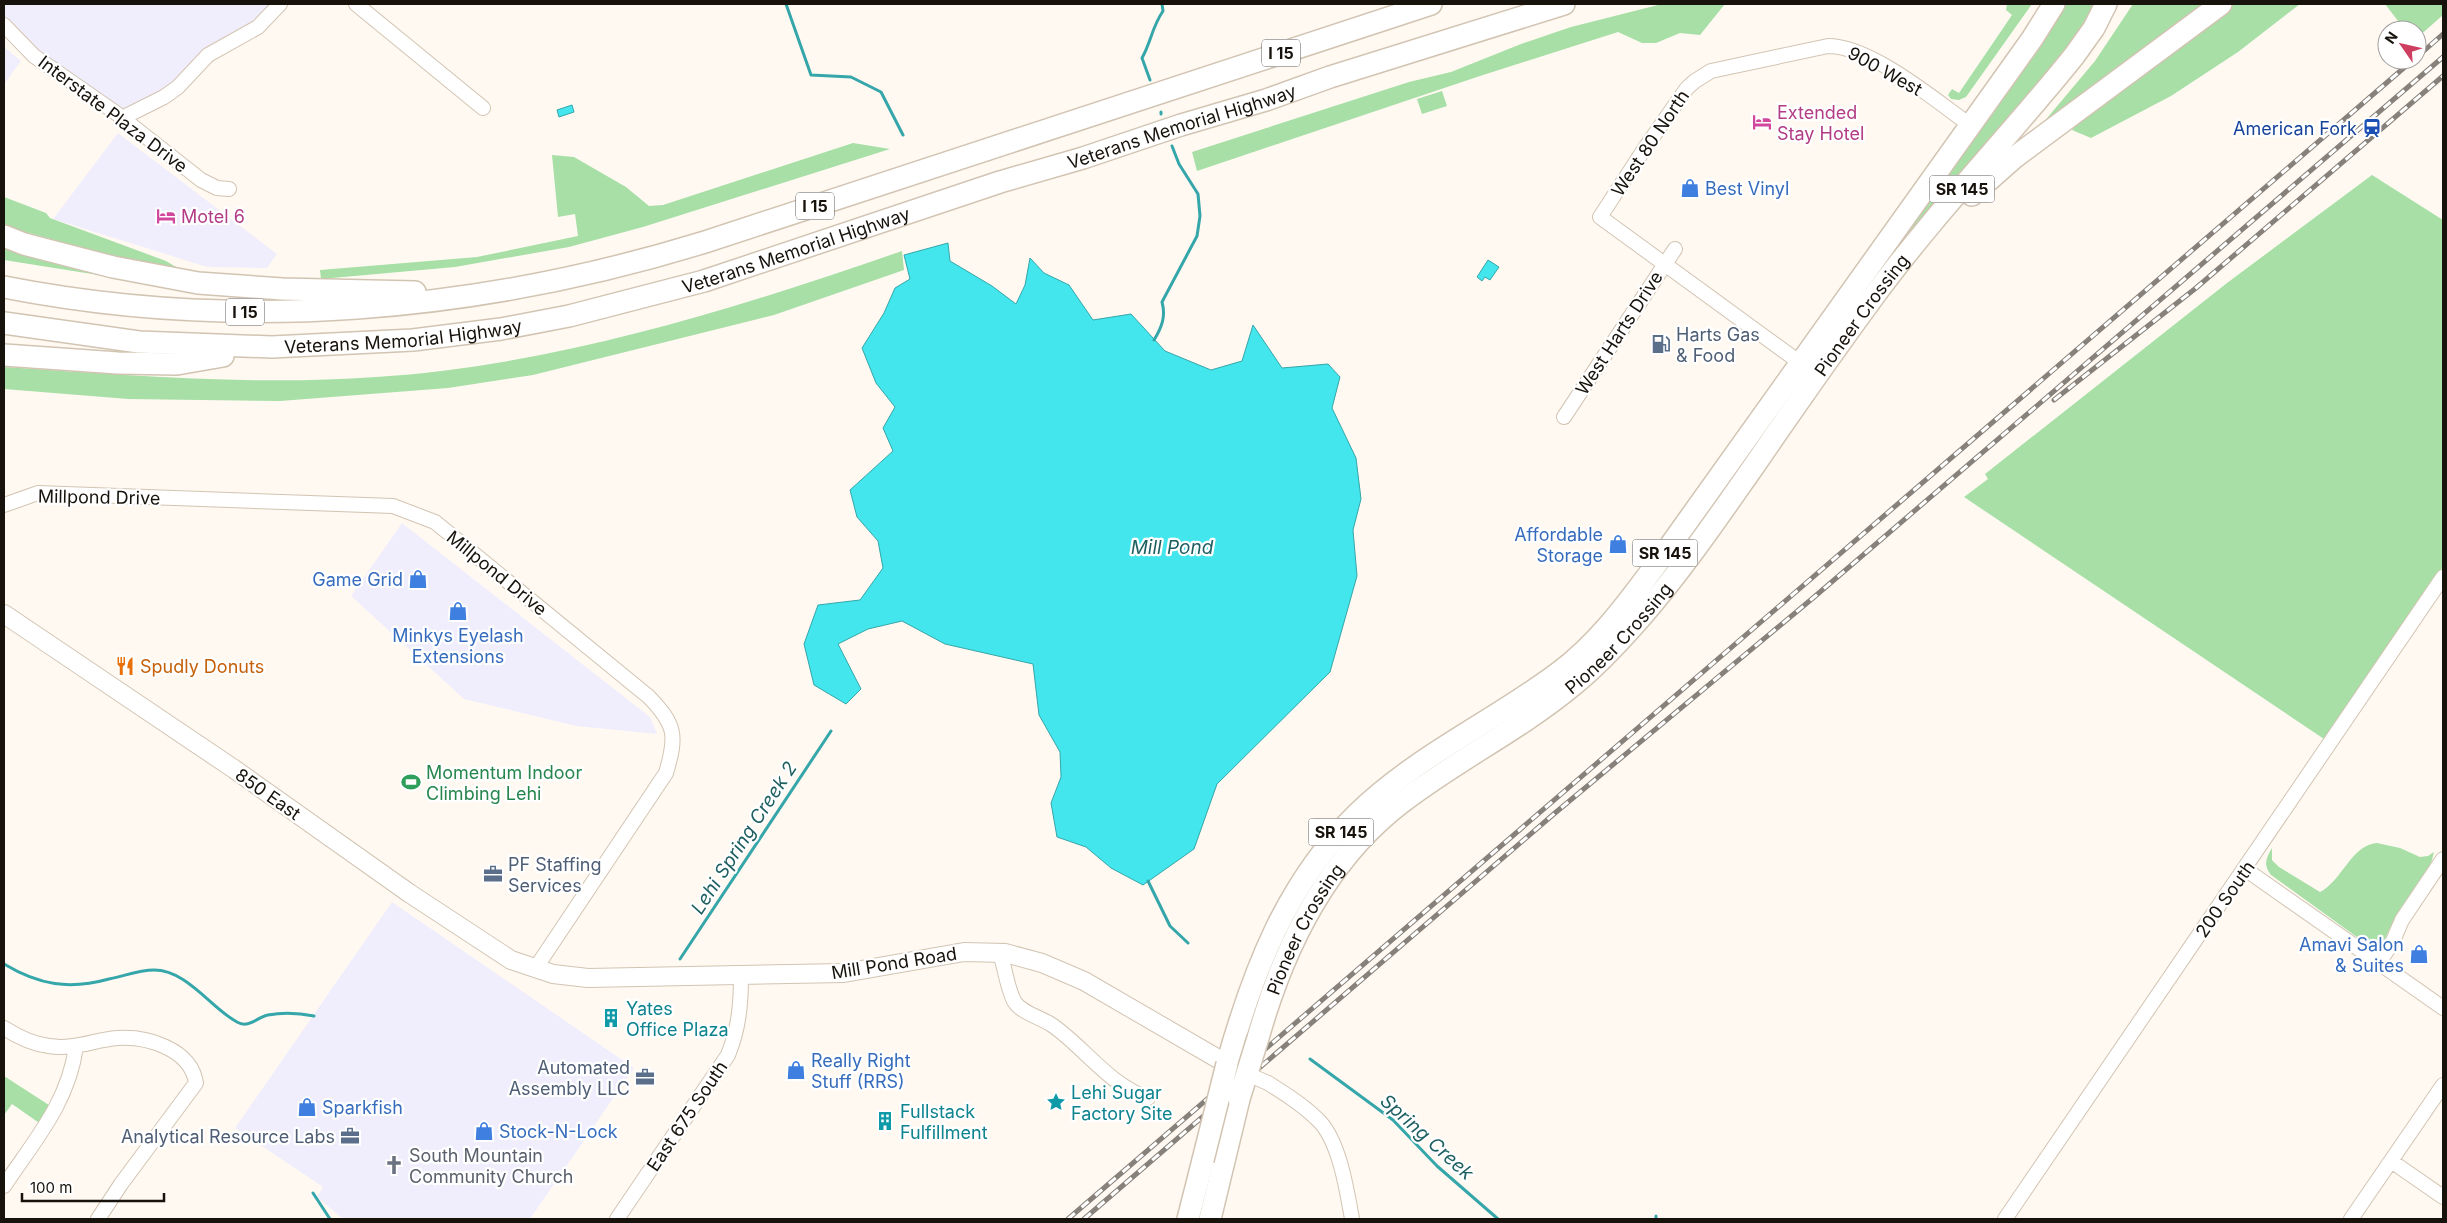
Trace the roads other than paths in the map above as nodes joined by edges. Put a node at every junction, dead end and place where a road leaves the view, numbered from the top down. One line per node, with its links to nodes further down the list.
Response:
1 (280, 4): 13 (street)
2 (356, 4): 12 (street)
3 (1564, 4): 22 (highway, Veterans Memorial Highway / I 15)
4 (2044, 4): 10 (highway)
5 (2054, 4): 10 (highway, Pioneer Crossing / SR 145)
6 (2106, 4): 25 (highway, Pioneer Crossing / SR 145)
7 (2221, 4): 25 (highway)
8 (1428, 5): 20 (highway, Veterans Memorial Highway / I 15)
9 (4, 25): 13 (street, Interstate Plaza Drive)
10 (2032, 39): 14 (highway, Pioneer Crossing / SR 145)
11 (1704, 74): 14 (street, 900 West); 18 (street, West 80 North)
12 (483, 108)
13 (122, 118): 15 (street, Interstate Plaza Drive)
14 (1970, 125): 24 (highway, Pioneer Crossing / SR 145)
15 (229, 189)
16 (4, 236): 20 (highway)
17 (1675, 249): 18 (street, West Harts Drive)
18 (1666, 263): 24 (street); 26 (street, West Harts Drive)
19 (4, 286): 20 (highway, Veterans Memorial Highway / I 15)
20 (488, 294)
21 (4, 323): 22 (highway, Veterans Memorial Highway / I 15)
22 (272, 347): 23 (highway)
23 (4, 355)
24 (1800, 362): 25 (street); 39 (highway, Pioneer Crossing / SR 145)
25 (1817, 374): 40 (highway, Pioneer Crossing / SR 145, bridge)
26 (1564, 417)
27 (4, 505): 34 (street, Millpond Drive)
28 (2443, 577): 31 (street, 200 South)
29 (4, 614): 34 (main road, 850 East)
30 (2443, 859): 33 (street)
31 (2245, 869): 33 (street); 51 (street, 200 South)
32 (1000, 953): 35 (main road, Mill Pond Road); 39 (main road, Mill Pond Road); 42 (street)
33 (2378, 964): 36 (street)
34 (535, 969): 35 (main road, Mill Pond Road)
35 (741, 975): 47 (street, East 675 South)
36 (2443, 1008)
37 (4, 1028): 38 (street)
38 (76, 1046): 44 (street); 46 (street)
39 (1227, 1064): 48 (highway, Pioneer Crossing / SR 145, bridge)
40 (1247, 1074): 49 (highway, Pioneer Crossing / SR 145, bridge); 50 (street, bridge)
41 (2443, 1085): 43 (street)
42 (1148, 1098)
43 (2391, 1161): 45 (street); 52 (street)
44 (4, 1186)
45 (2443, 1197)
46 (98, 1219)
47 (617, 1219)
48 (1188, 1219)
49 (1210, 1219)
50 (1352, 1219)
51 (2005, 1219)
52 (2351, 1219)

